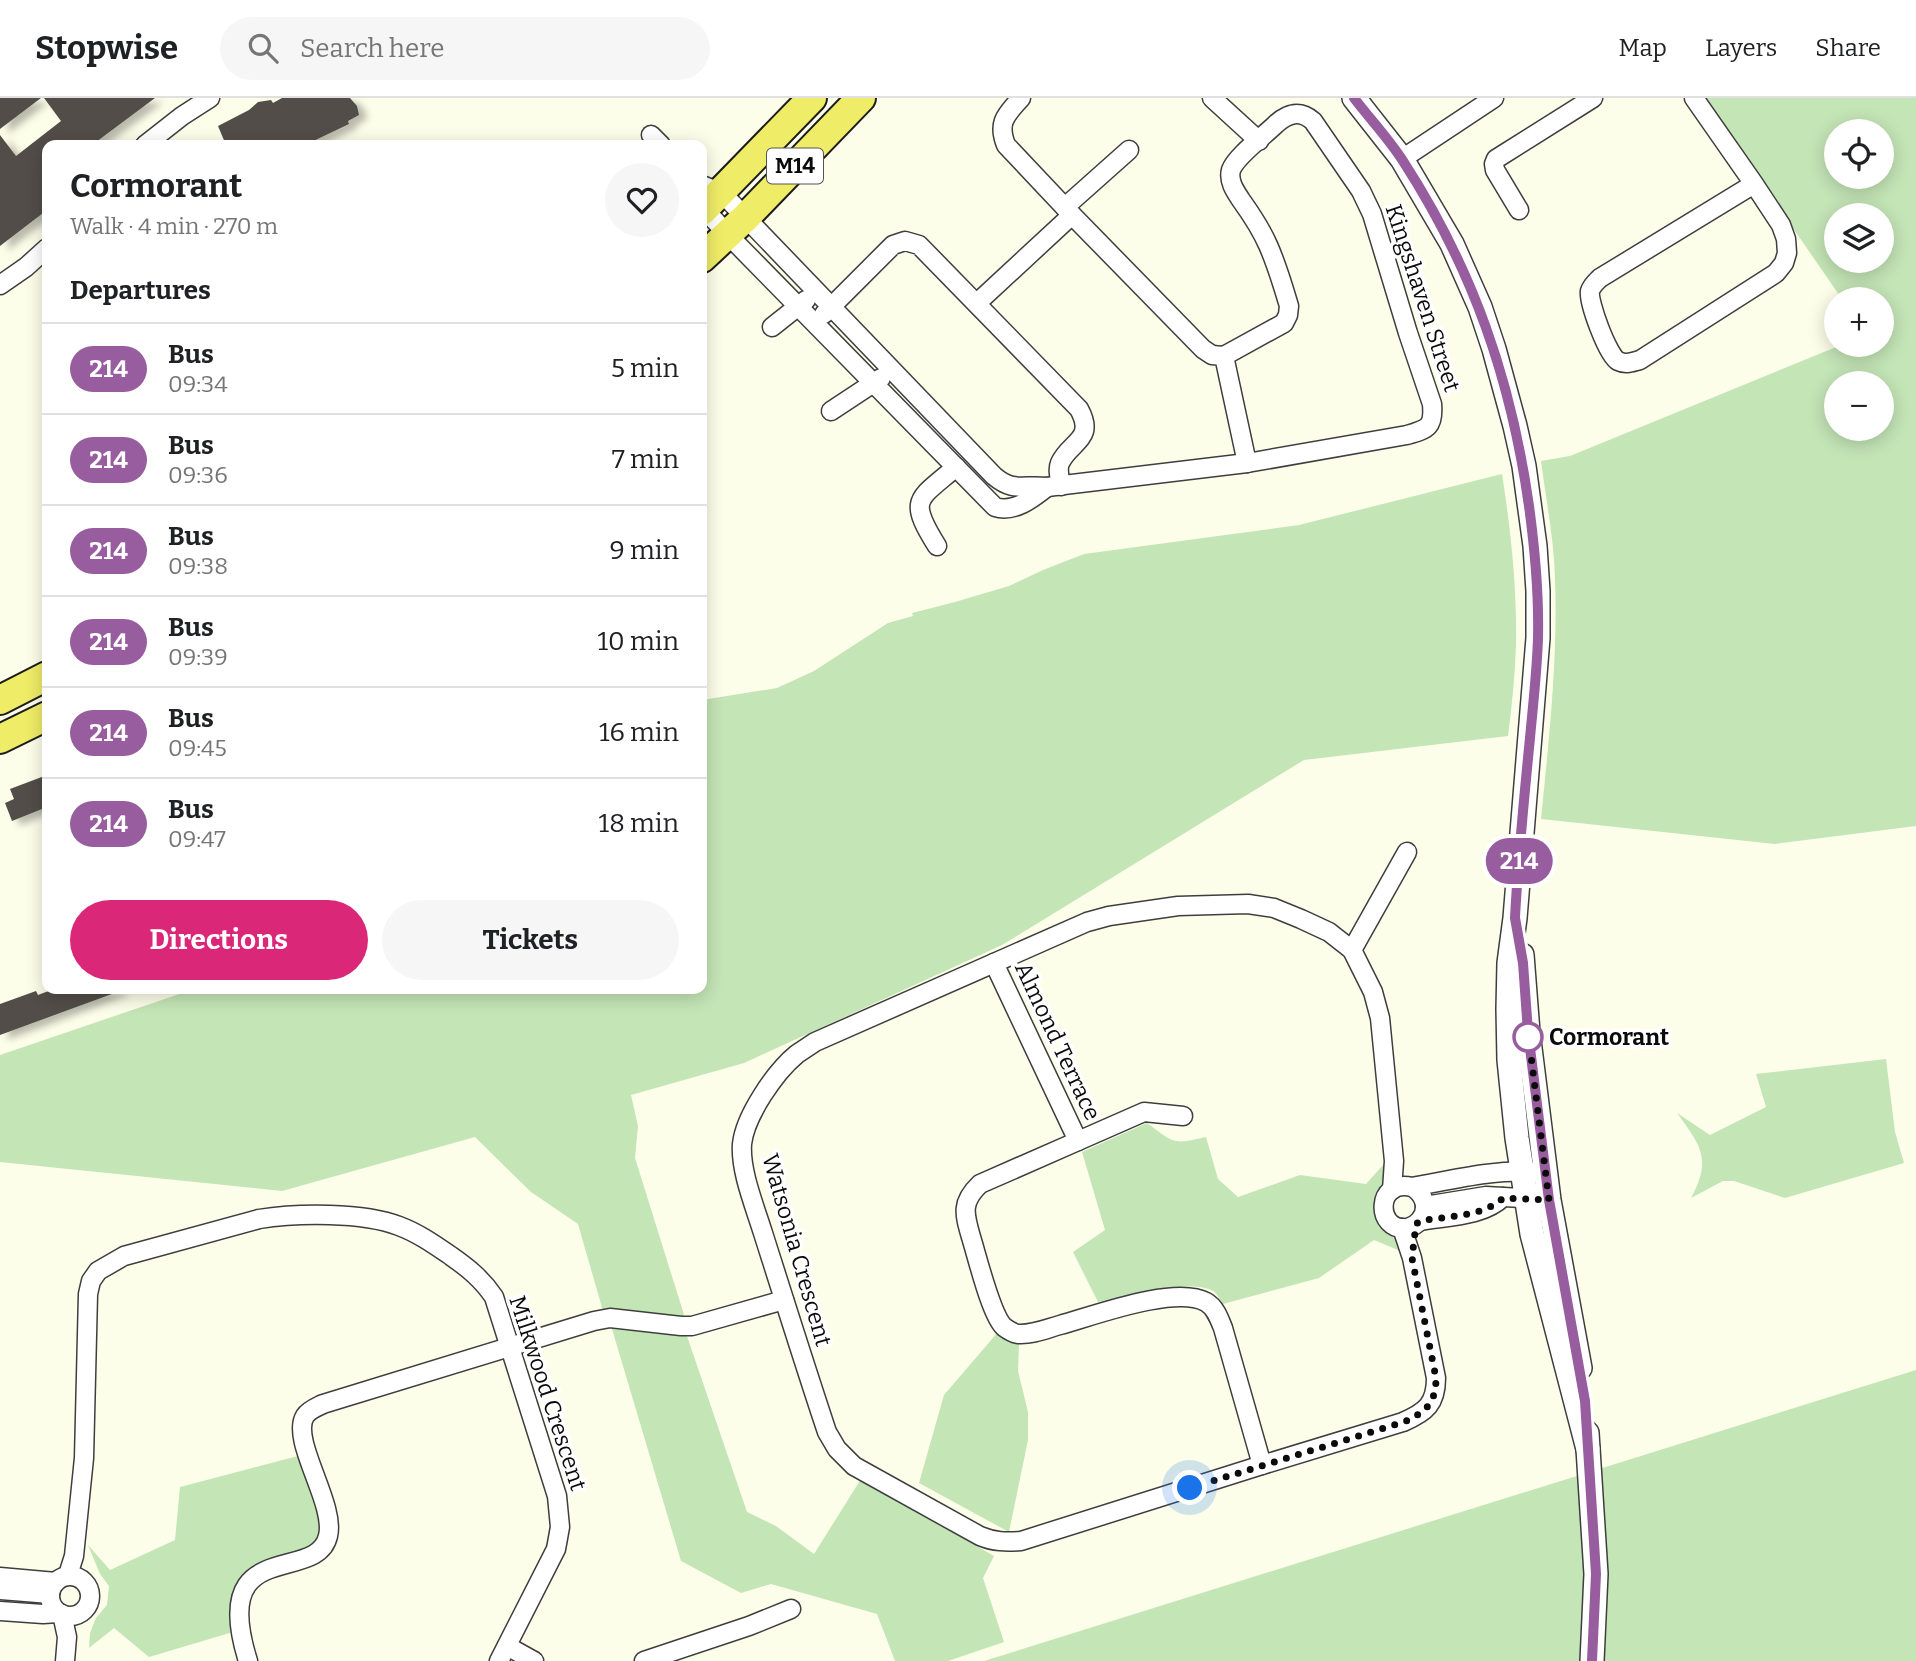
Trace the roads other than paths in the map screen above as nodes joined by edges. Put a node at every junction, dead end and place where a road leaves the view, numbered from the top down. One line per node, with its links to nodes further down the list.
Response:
1 (210, 98): 10 (street)
2 (812, 98): 15 (main road, M14)
3 (861, 98): 19 (main road, M14)
4 (1021, 98): 18 (street)
5 (1212, 98): 11 (street)
6 (1354, 98): 13 (street)
7 (1494, 98): 13 (street)
8 (1593, 98): 17 (street)
9 (1693, 98): 14 (street)
10 (151, 140)
11 (1259, 141): 29 (street, Kingshaven Street); 33 (street, Kingshaven Street)
12 (1129, 150): 18 (street)
13 (1402, 159): 46 (street)
14 (1754, 184): 14 (street)
15 (707, 198)
16 (707, 200): 19 (street, Kingshaven Street)
17 (1519, 210)
18 (1069, 211): 24 (street); 29 (street)
19 (737, 226): 21 (main road, M14); 23 (street, Kingshaven Street); 26 (street, Kingshaven Street)
20 (42, 253): 22 (street)
21 (707, 253)
22 (0, 285)
23 (817, 290): 25 (street, Kingshaven Street); 26 (street)
24 (977, 303): 25 (street); 35 (street)
25 (832, 306): 27 (street); 30 (street, Kingshaven Street)
26 (798, 307): 27 (street, Kingshaven Street); 28 (street)
27 (814, 324): 31 (street, Kingshaven Street)
28 (772, 327)
29 (1224, 356): 33 (street)
30 (892, 369): 31 (street); 35 (street, Kingshaven Street)
31 (874, 385): 32 (street); 34 (street, Kingshaven Street)
32 (831, 411)
33 (1247, 463): 35 (street, Kingshaven Street)
34 (956, 467): 35 (street, Kingshaven Street); 36 (street)
35 (1054, 486)
36 (937, 546)
37 (42, 679): 38 (main road)
38 (0, 700)
39 (42, 718): 40 (main road)
40 (0, 739)
41 (1407, 852): 42 (street)
42 (1352, 950): 43 (street, Watsonia Crescent); 47 (street, Watsonia Crescent)
43 (994, 963): 45 (street, Almond Terrace); 50 (street, Watsonia Crescent)
44 (1183, 1116): 45 (street, Almond Terrace)
45 (1078, 1141): 52 (street, Almond Terrace)
46 (1534, 1172): 47 (street); 48 (street)
47 (1404, 1188): 49 (street); 49 (street)
48 (1538, 1199): 49 (street); 64 (street)
49 (1416, 1220): 52 (street, Watsonia Crescent)
50 (784, 1300): 51 (street); 52 (street, Watsonia Crescent)
51 (509, 1346): 54 (street, Milkwood Crescent); 59 (street, Milkwood Crescent); 61 (street)
52 (1262, 1465)
53 (0, 1577): 54 (street)
54 (64, 1582): 55 (street); 58 (street); 58 (street)
55 (0, 1590)
56 (791, 1609): 63 (street)
57 (0, 1611): 58 (street)
58 (66, 1614): 60 (street)
59 (503, 1653): 62 (street)
60 (65, 1661)
61 (248, 1661)
62 (534, 1661)
63 (644, 1661)
64 (1592, 1661)

